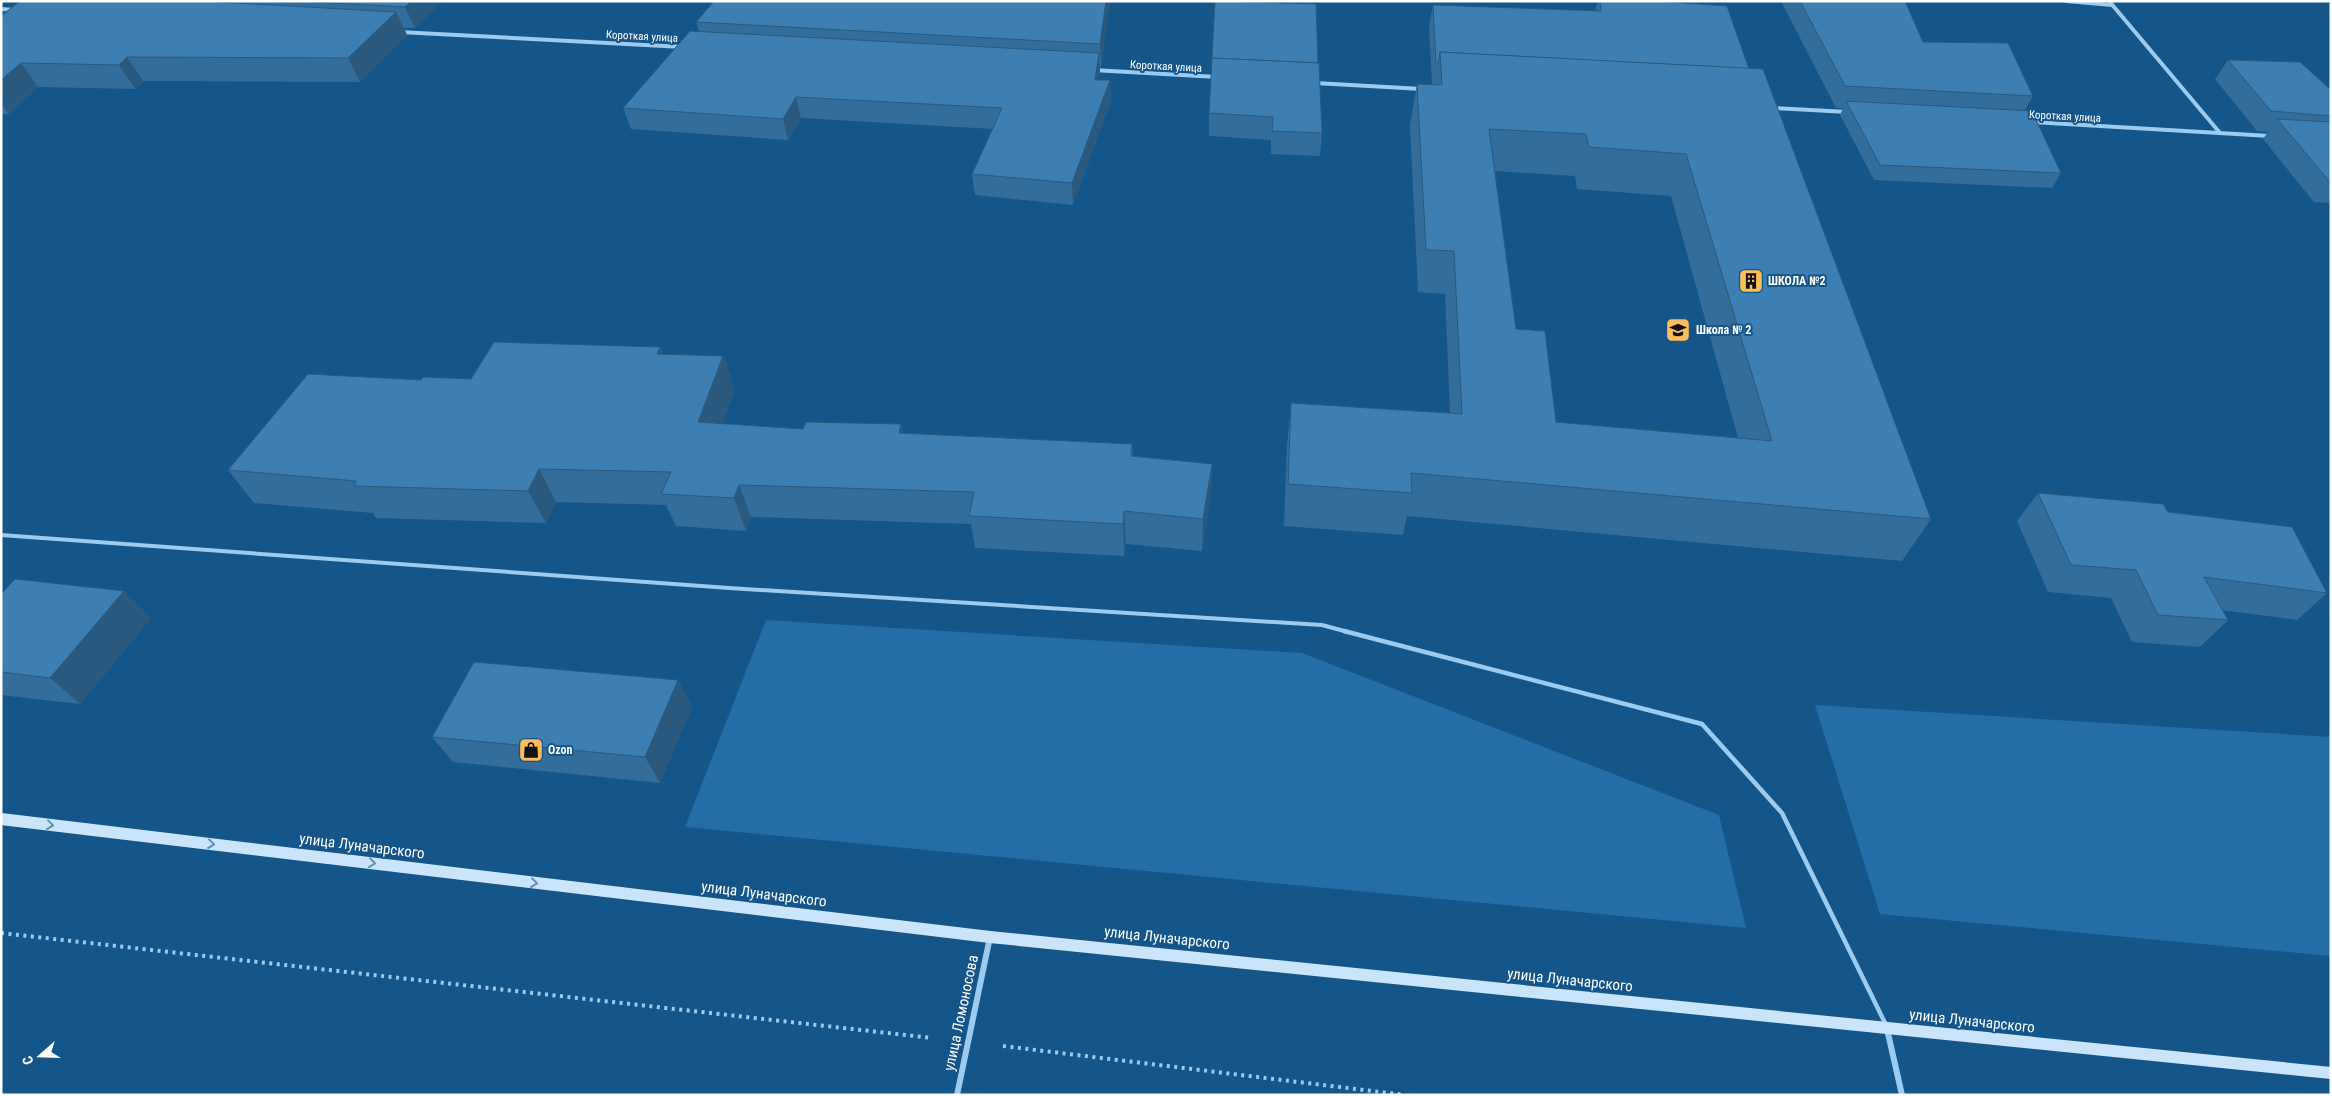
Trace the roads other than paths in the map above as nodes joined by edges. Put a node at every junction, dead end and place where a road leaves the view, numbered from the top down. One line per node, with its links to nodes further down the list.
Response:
1 (2066, 1): 2 (street)
2 (2111, 3): 14 (street)
3 (1, 10): 4 (street)
4 (21, 11)
5 (389, 31): 6 (street, Короткая улица)
6 (688, 48)
7 (1086, 70): 8 (street, Короткая улица)
8 (1225, 78)
9 (1305, 82): 10 (street)
10 (1424, 89)
11 (1763, 108): 12 (street)
12 (1852, 112)
13 (2021, 122): 14 (street, Короткая улица)
14 (2220, 133): 15 (street, Короткая улица)
15 (2276, 136)
16 (1, 536): 19 (lane)
17 (1, 819): 18 (main road, улица Луначарского, one-way to 18)
18 (990, 937): 19 (main road, улица Луначарского); 21 (street, улица Ломоносова)
19 (1887, 1028): 20 (main road, улица Луначарского); 22 (street)
20 (2331, 1073)
21 (957, 1095)
22 (1902, 1095)

